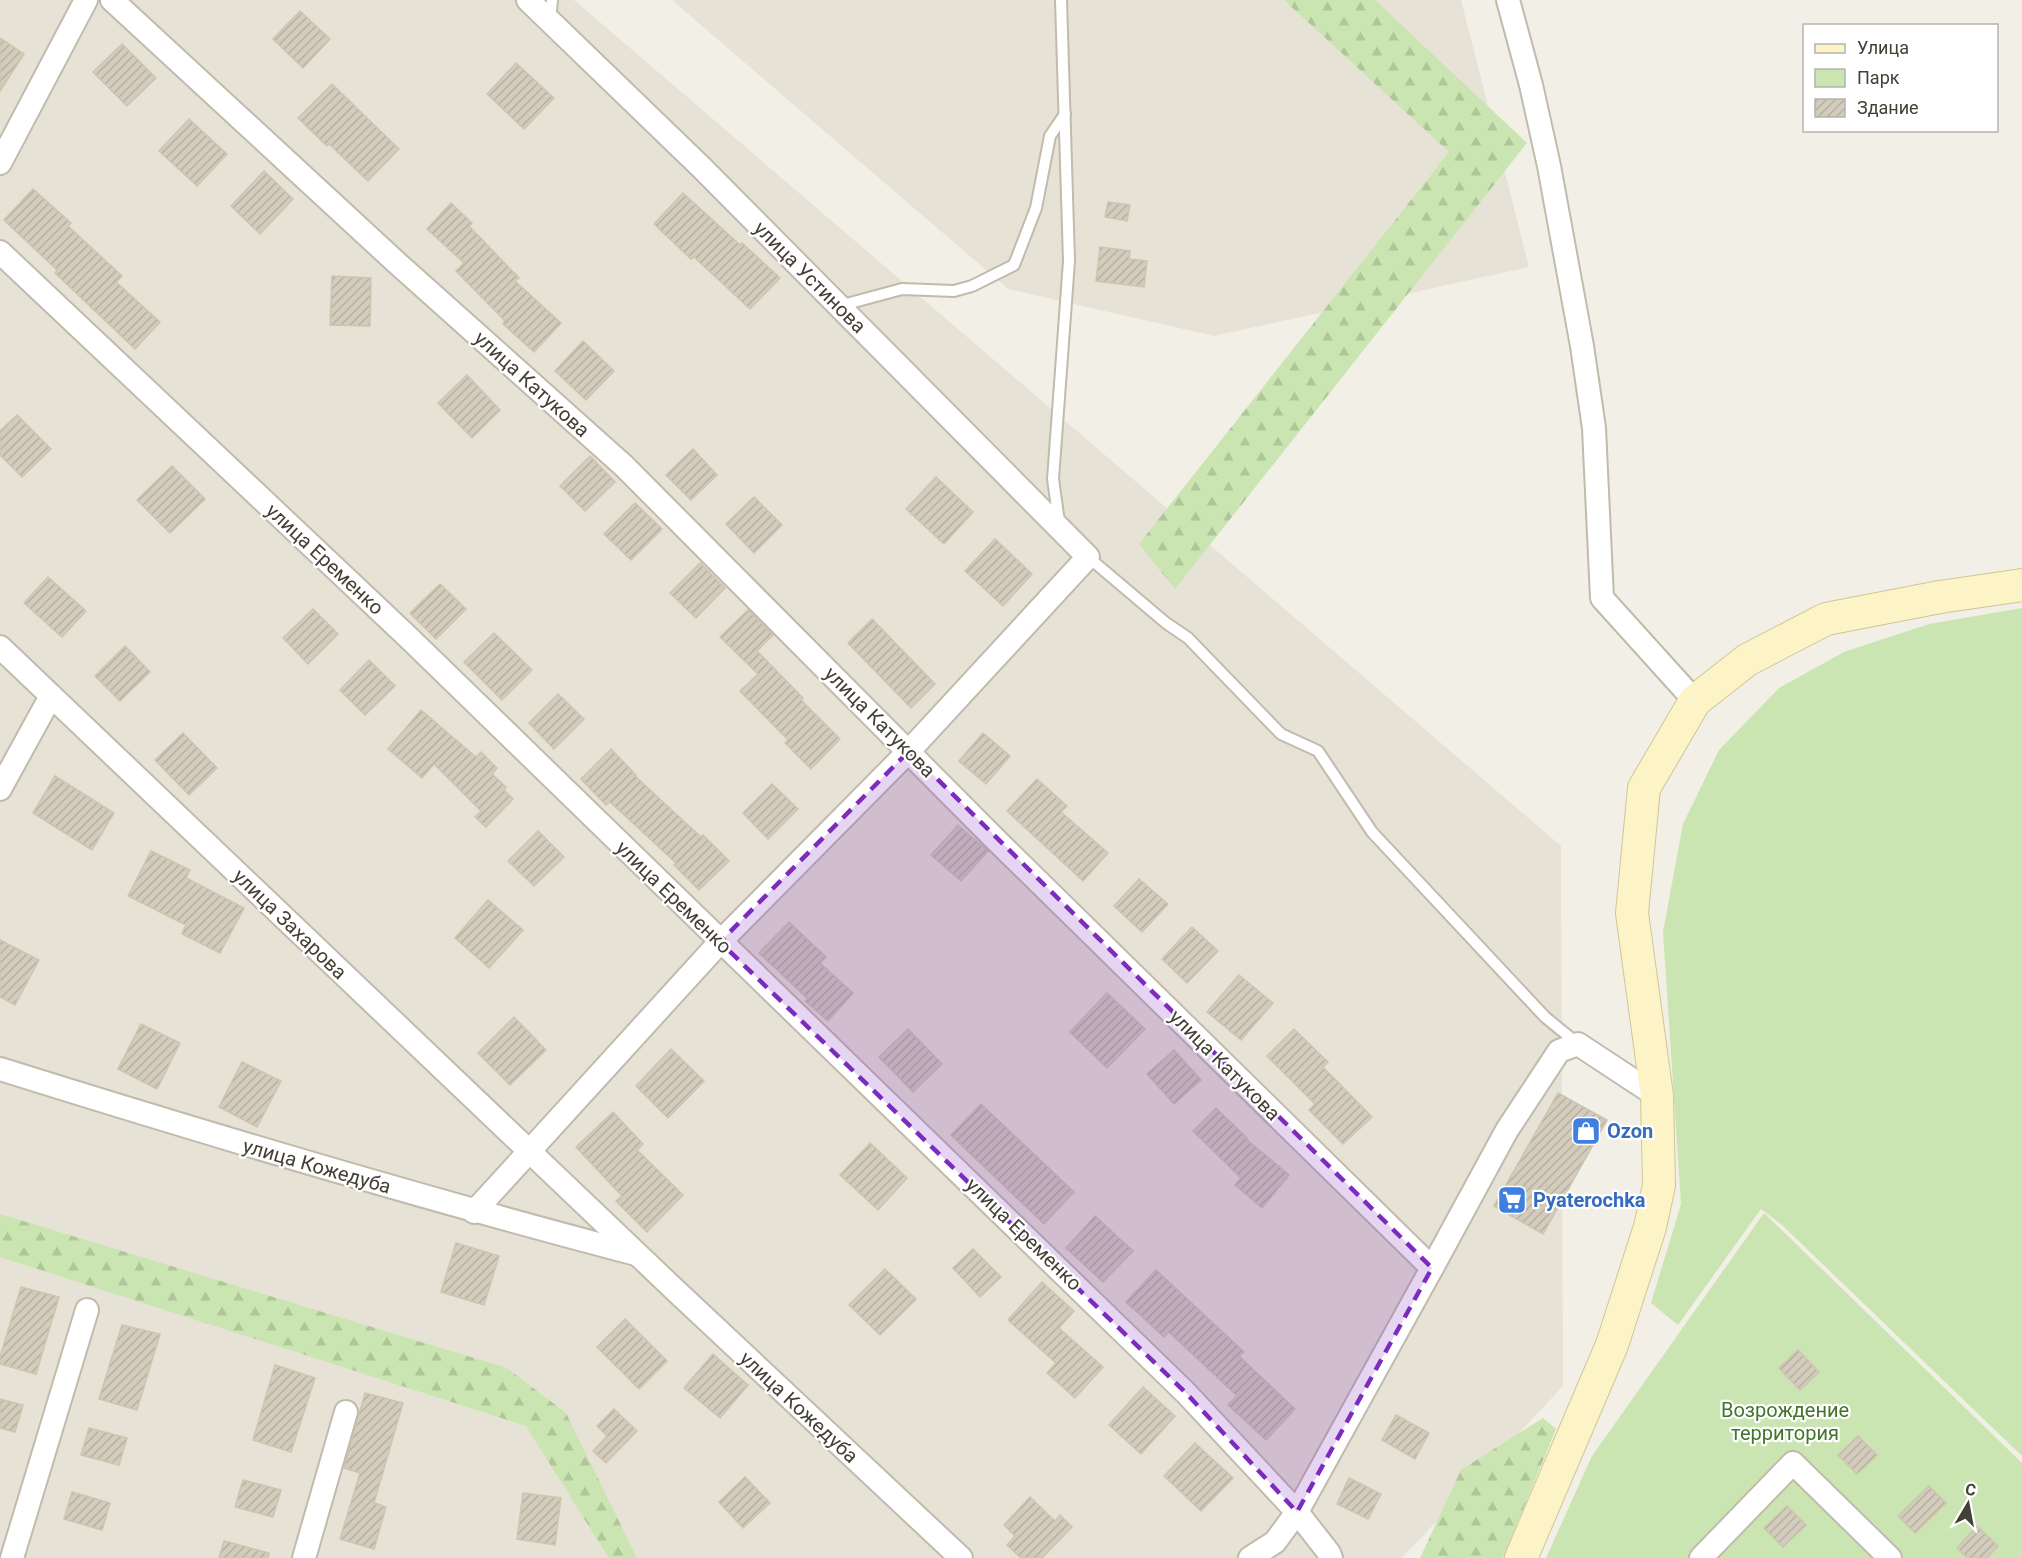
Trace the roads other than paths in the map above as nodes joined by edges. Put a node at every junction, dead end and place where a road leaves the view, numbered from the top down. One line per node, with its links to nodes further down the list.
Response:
1 (86, 0): 8 (street)
2 (112, 0): 17 (street, улица Катукова)
3 (528, 0): 6 (street, улица Устинова)
4 (1061, 0): 7 (lane)
5 (1508, 0): 16 (street)
6 (551, 10): 10 (street, улица Устинова)
7 (1065, 114): 10 (lane); 11 (lane)
8 (0, 163)
9 (0, 252): 19 (street, улица Еременко)
10 (839, 306): 11 (street, улица Устинова)
11 (1060, 528): 12 (street, улица Устинова)
12 (1088, 557): 17 (street); 20 (lane)
13 (2022, 585): 16 (main road)
14 (0, 647): 15 (street, улица Захарова)
15 (51, 696): 18 (street); 23 (street, улица Захарова)
16 (1695, 701): 22 (main road)
17 (909, 751): 19 (street); 26 (street, улица Катукова)
18 (0, 789)
19 (720, 942): 23 (street); 29 (street, улица Еременко)
20 (1578, 1044): 22 (street); 26 (street)
21 (0, 1069): 24 (street, улица Кожедуба)
22 (1657, 1096): 35 (main road)
23 (529, 1151): 24 (street); 25 (street, улица Кожедуба)
24 (474, 1212): 25 (street, улица Кожедуба)
25 (637, 1255): 32 (street, улица Кожедуба)
26 (1432, 1268): 29 (street)
27 (87, 1310): 30 (street)
28 (346, 1412): 31 (street)
29 (1297, 1512): 33 (street); 34 (street, улица Еременко)
30 (12, 1558)
31 (304, 1558)
32 (961, 1558)
33 (1250, 1558)
34 (1331, 1558)
35 (1521, 1558)
36 (1701, 1558): 37 (street)
37 (1890, 1558)

